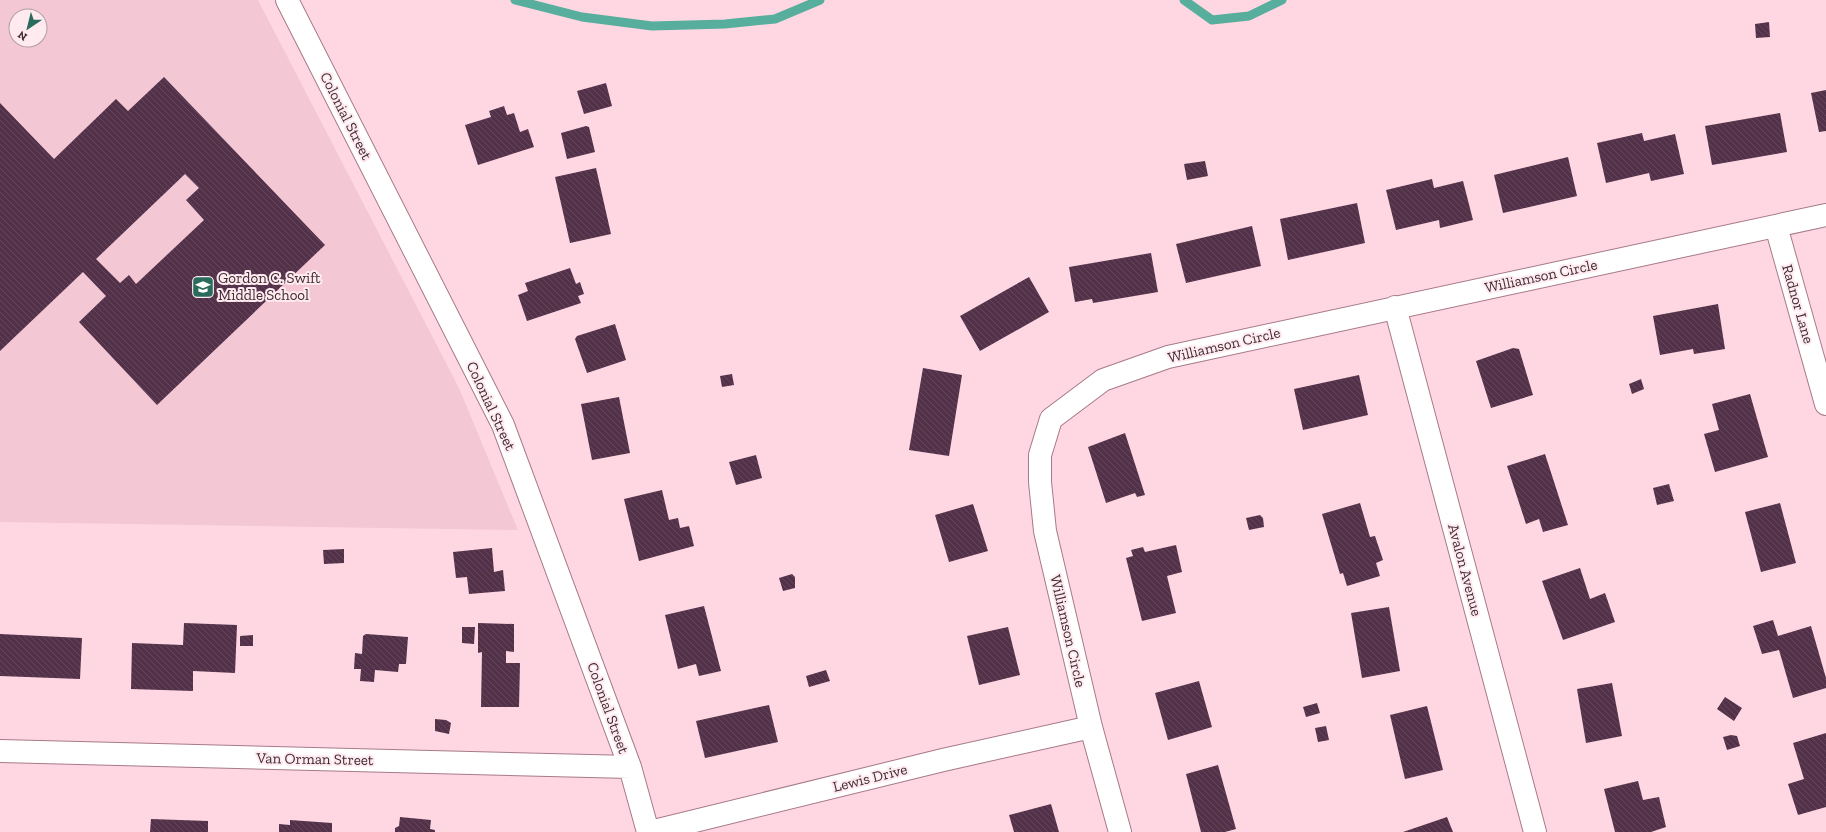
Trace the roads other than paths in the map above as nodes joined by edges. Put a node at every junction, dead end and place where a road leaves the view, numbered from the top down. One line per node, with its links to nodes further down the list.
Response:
1 (287, 0): 8 (street, Colonial Street)
2 (1826, 215): 3 (street, Williamson Circle)
3 (1776, 226): 4 (street, Williamson Circle); 5 (street, Radnor Lane)
4 (1395, 308): 6 (street, Williamson Circle); 11 (street, Avalon Avenue)
5 (1826, 404)
6 (1091, 727): 9 (street, Lewis Drive); 10 (street, Williamson Circle)
7 (0, 751): 8 (street, Van Orman Street)
8 (630, 767): 9 (street, Colonial Street)
9 (649, 832)
10 (1120, 832)
11 (1535, 832)

